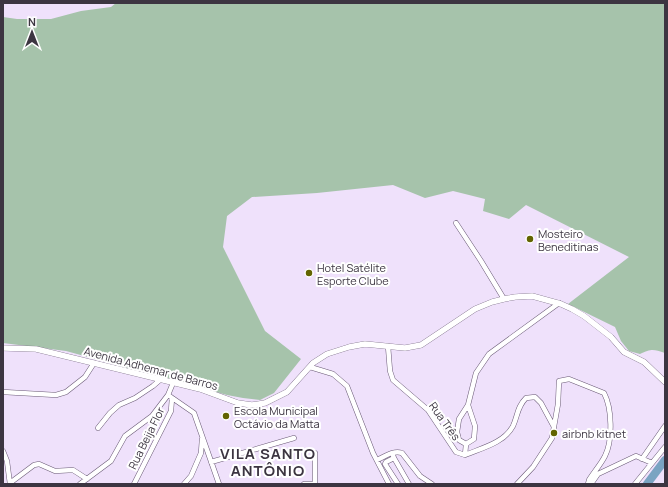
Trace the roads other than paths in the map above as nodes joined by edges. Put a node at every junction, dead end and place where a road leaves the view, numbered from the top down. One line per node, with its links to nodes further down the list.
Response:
1 (456, 223): 2 (street)
2 (504, 299): 3 (street, Avenida Adhemar de Barros); 4 (street, Avenida Adhemar de Barros)
3 (559, 303): 10 (street, Avenida Adhemar de Barros); 13 (street)
4 (388, 346): 7 (street, Avenida Adhemar de Barros); 24 (street, Rua Três)
5 (3, 348): 6 (street, Avenida Adhemar de Barros)
6 (94, 363): 8 (street, Avenida Adhemar de Barros); 11 (street)
7 (310, 367): 9 (street, Avenida Adhemar de Barros); 27 (street)
8 (161, 379): 9 (street, Avenida Adhemar de Barros); 16 (street)
9 (173, 382): 12 (street)
10 (665, 382)
11 (3, 392)
12 (170, 397): 17 (street); 30 (street); 33 (street, Rua Beija Flor)
13 (468, 405): 19 (street); 19 (street)
14 (665, 426): 26 (street)
15 (554, 427): 24 (street); 42 (street); 43 (street)
16 (98, 428)
17 (203, 438): 28 (street); 34 (street)
18 (294, 438): 28 (street)
19 (466, 444): 24 (street)
20 (665, 447): 29 (street)
21 (3, 452): 31 (street)
22 (315, 453): 37 (street)
23 (392, 453): 25 (street); 27 (street); 41 (street)
24 (465, 455)
25 (394, 458): 39 (street); 40 (street)
26 (642, 459): 29 (street); 43 (street)
27 (377, 460): 38 (street)
28 (211, 462): 35 (street)
29 (652, 463): 44 (street)
30 (87, 479): 31 (street); 32 (street)
31 (10, 483)
32 (80, 484)
33 (134, 484)
34 (184, 484)
35 (219, 484)
36 (304, 484): 37 (street)
37 (314, 484)
38 (389, 484)
39 (398, 484)
40 (409, 484)
41 (432, 484)
42 (517, 484)
43 (590, 484)
44 (635, 484)

